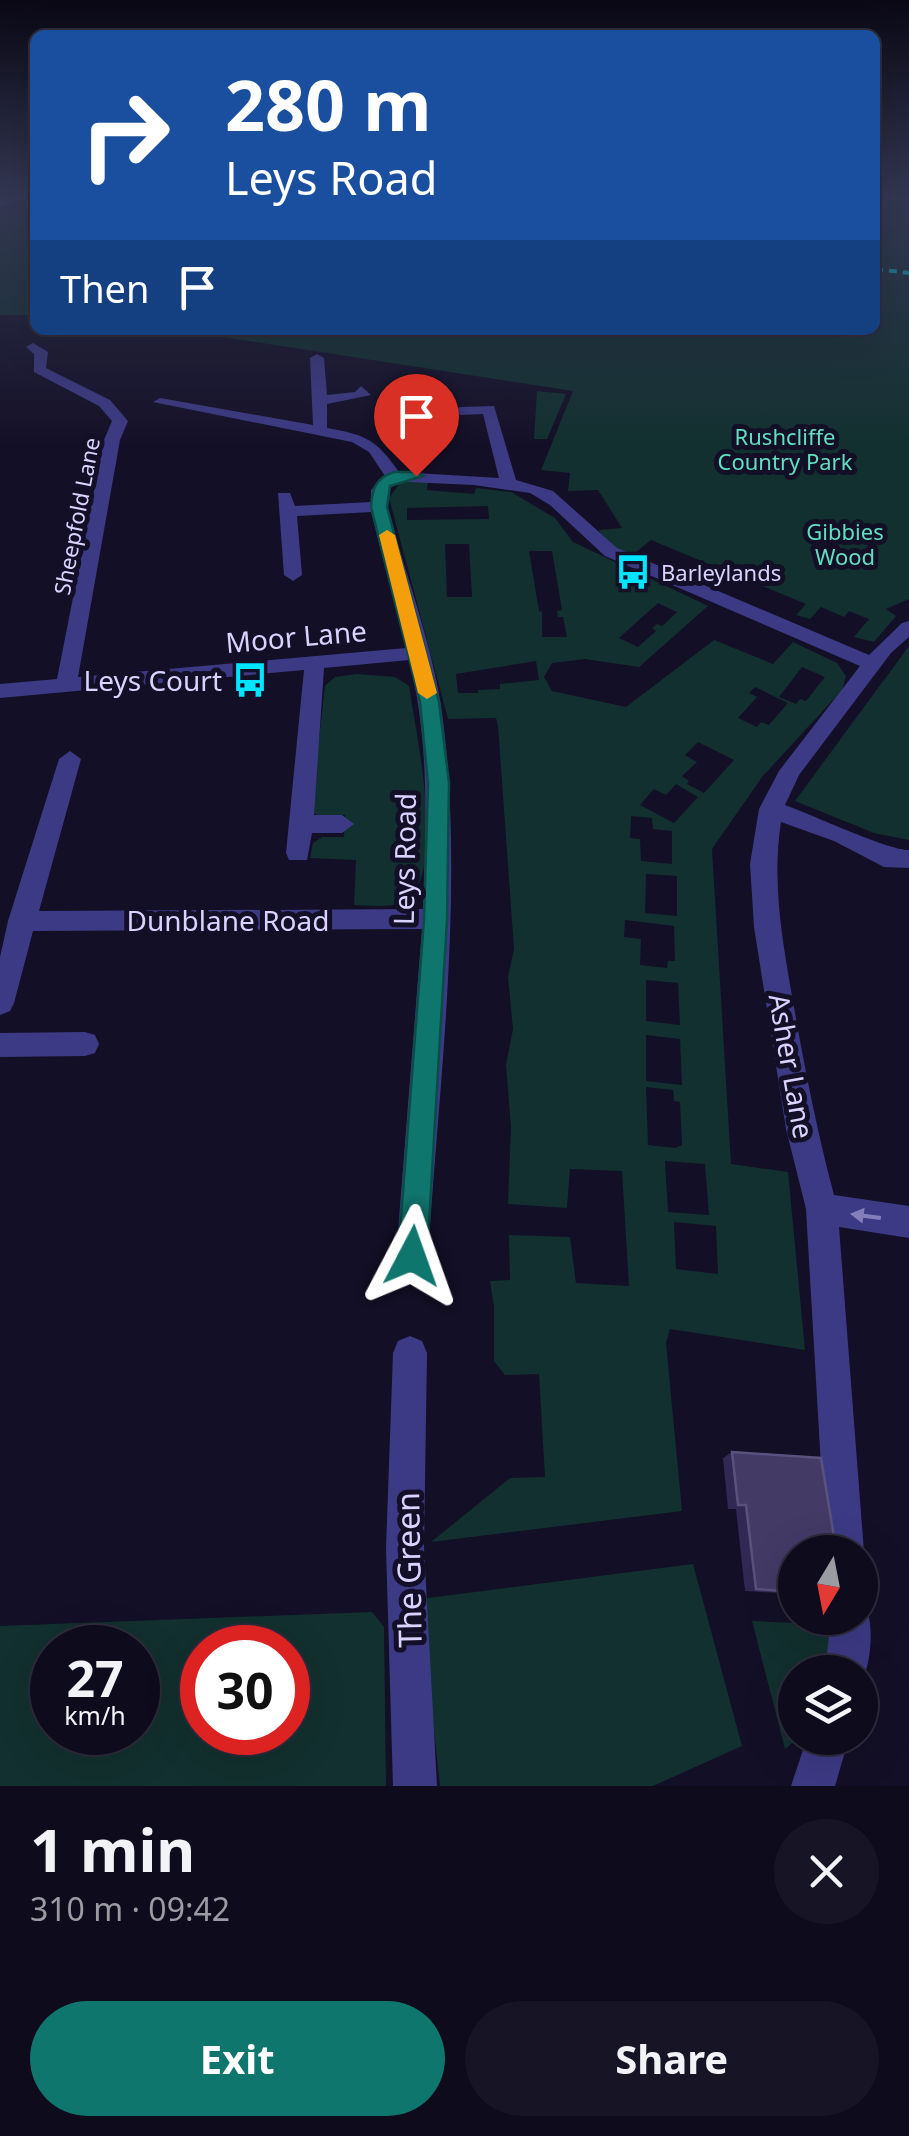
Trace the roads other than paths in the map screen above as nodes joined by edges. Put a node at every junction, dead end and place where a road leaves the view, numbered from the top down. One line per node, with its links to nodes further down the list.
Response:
1 (33, 347): 16 (street, Sheepfold Lane)
2 (317, 358): 4 (street)
3 (362, 390): 4 (street)
4 (320, 400): 7 (street)
5 (160, 402): 7 (street)
6 (460, 411): 9 (street)
7 (318, 430): 8 (street)
8 (394, 477): 9 (street); 10 (street)
9 (509, 485): 15 (street)
10 (379, 507): 11 (street); 13 (street, Leys Road)
11 (293, 575)
12 (909, 627): 15 (street, Asher Lane)
13 (417, 653): 14 (street, Moor Lane); 24 (street, Leys Road)
14 (314, 662): 16 (street, Moor Lane); 20 (street)
15 (875, 664): 19 (street, Asher Lane)
16 (66, 686): 17 (street, Moor Lane)
17 (0, 691)
18 (70, 759): 25 (street)
19 (770, 809): 23 (street); 29 (street, Asher Lane)
20 (301, 824): 21 (street); 22 (street)
21 (342, 824)
22 (298, 853)
23 (909, 859)
24 (436, 920): 25 (street, Dunblane Road); 31 (street, Leys Road)
25 (21, 921): 26 (street)
26 (0, 1003)
27 (85, 1044): 28 (street)
28 (0, 1046)
29 (822, 1209): 30 (street, one-way to 29); 33 (street, Asher Lane)
30 (909, 1222)
31 (412, 1256)
32 (410, 1354): 35 (street, The Green)
33 (844, 1535)
34 (823, 1755): 36 (street)
35 (415, 1786)
36 (814, 1786)

